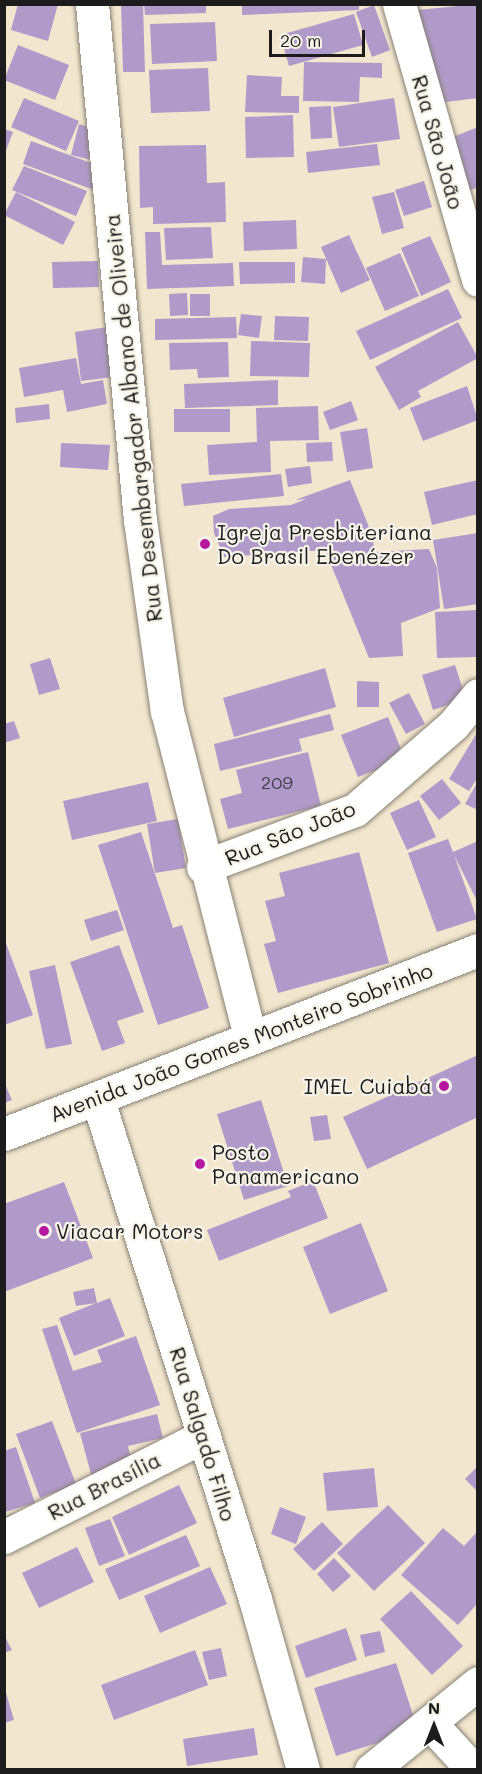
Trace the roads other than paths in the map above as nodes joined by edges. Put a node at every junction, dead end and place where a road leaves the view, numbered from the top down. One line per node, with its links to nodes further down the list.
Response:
1 (93, 4): 5 (street, Rua Desembargador Albano de Oliveira)
2 (399, 4): 3 (street, Rua São João)
3 (477, 280)
4 (477, 695): 5 (street, Rua São João)
5 (203, 867): 7 (street, Rua Desembargador Albano de Oliveira)
6 (477, 950): 7 (street, Avenida João Gomes Monteiro Sobrinho)
7 (249, 1037): 8 (street, Avenida João Gomes Monteiro Sobrinho)
8 (98, 1100): 9 (street, Avenida João Gomes Monteiro Sobrinho); 10 (street, Rua Salgado Filho)
9 (4, 1134)
10 (204, 1436): 11 (street, Rua Brasília); 14 (street, Rua Salgado Filho)
11 (4, 1537)
12 (477, 1683): 13 (street)
13 (430, 1723): 15 (street); 16 (street)
14 (303, 1770)
15 (371, 1770)
16 (473, 1770)

